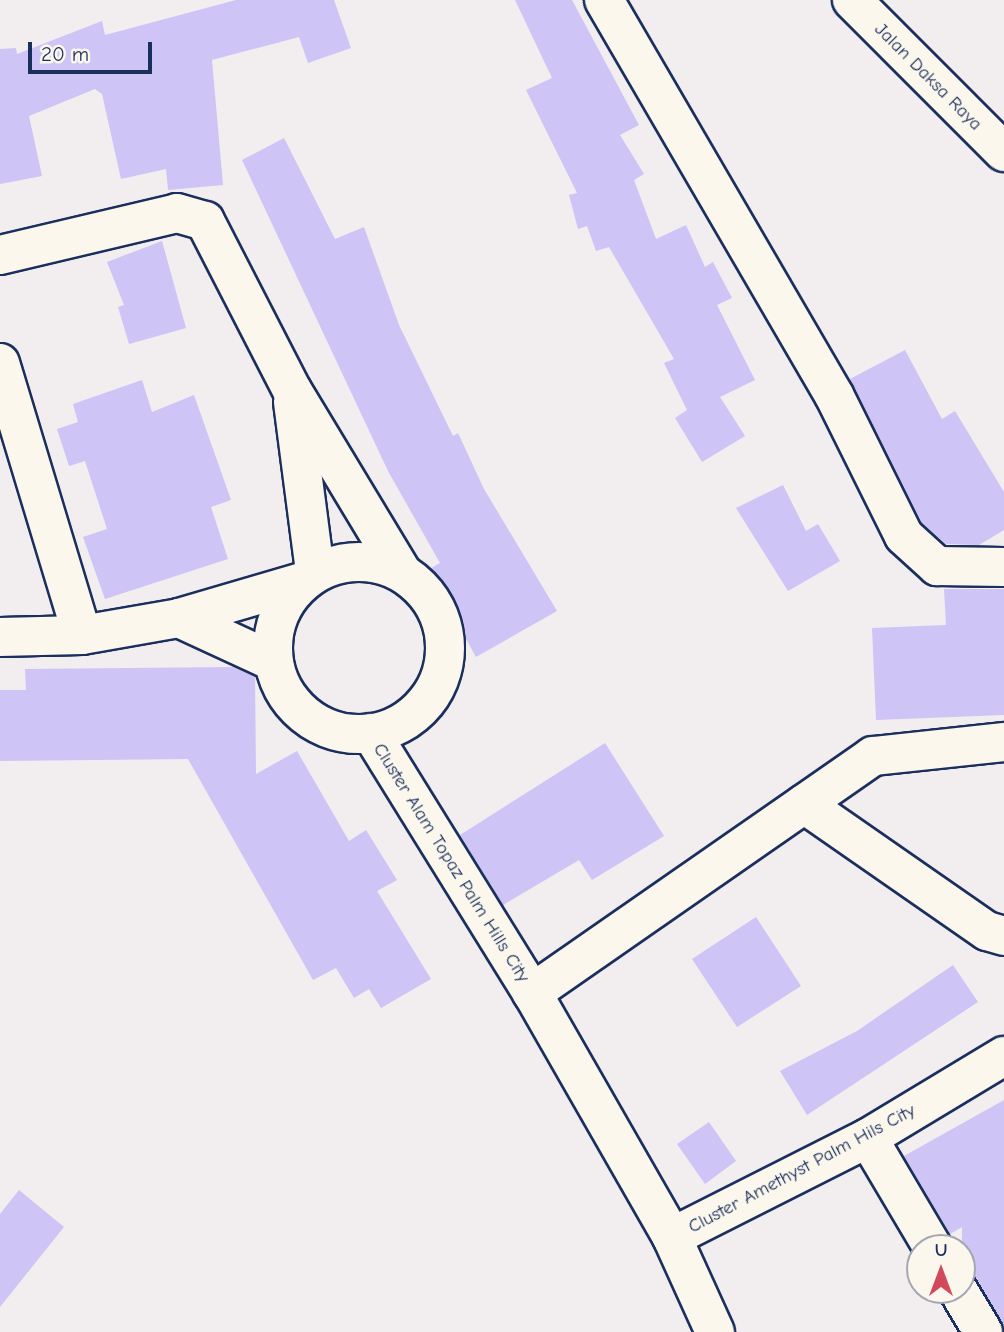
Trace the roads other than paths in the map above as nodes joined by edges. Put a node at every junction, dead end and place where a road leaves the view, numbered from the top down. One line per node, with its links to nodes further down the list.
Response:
1 (604, 0): 7 (street)
2 (852, 0): 3 (street, Jalan Daksa Raya)
3 (1004, 152)
4 (0, 254): 6 (street, Cluster Alam Topaz Palm Hills City)
5 (0, 363): 11 (street)
6 (292, 390): 8 (street, Cluster Alam Topaz Palm Hills City); 9 (street, Cluster Alam Topaz Palm Hills City)
7 (1004, 567)
8 (402, 572): 9 (street); 14 (street, Cluster Alam Topaz Palm Hills City)
9 (308, 577): 10 (street); 13 (street)
10 (179, 618): 11 (street); 13 (street)
11 (82, 635): 12 (street)
12 (0, 637)
13 (272, 661): 14 (street, Cluster Alam Topaz Palm Hills City)
14 (371, 733): 18 (street, Cluster Alam Topaz Palm Hills City)
15 (1004, 742): 16 (street)
16 (804, 804): 17 (street); 18 (street)
17 (1004, 936)
18 (532, 993): 22 (street, Cluster Alam Topaz Palm Hills City)
19 (1004, 1056): 20 (street, Cluster Amethyst Palm Hils City)
20 (868, 1138): 21 (street); 22 (street, Cluster Amethyst Palm Hils City)
21 (925, 1234)
22 (672, 1237): 24 (street, Cluster Alam Topaz Palm Hills City)
23 (966, 1304): 25 (street)
24 (715, 1332)
25 (983, 1332)

